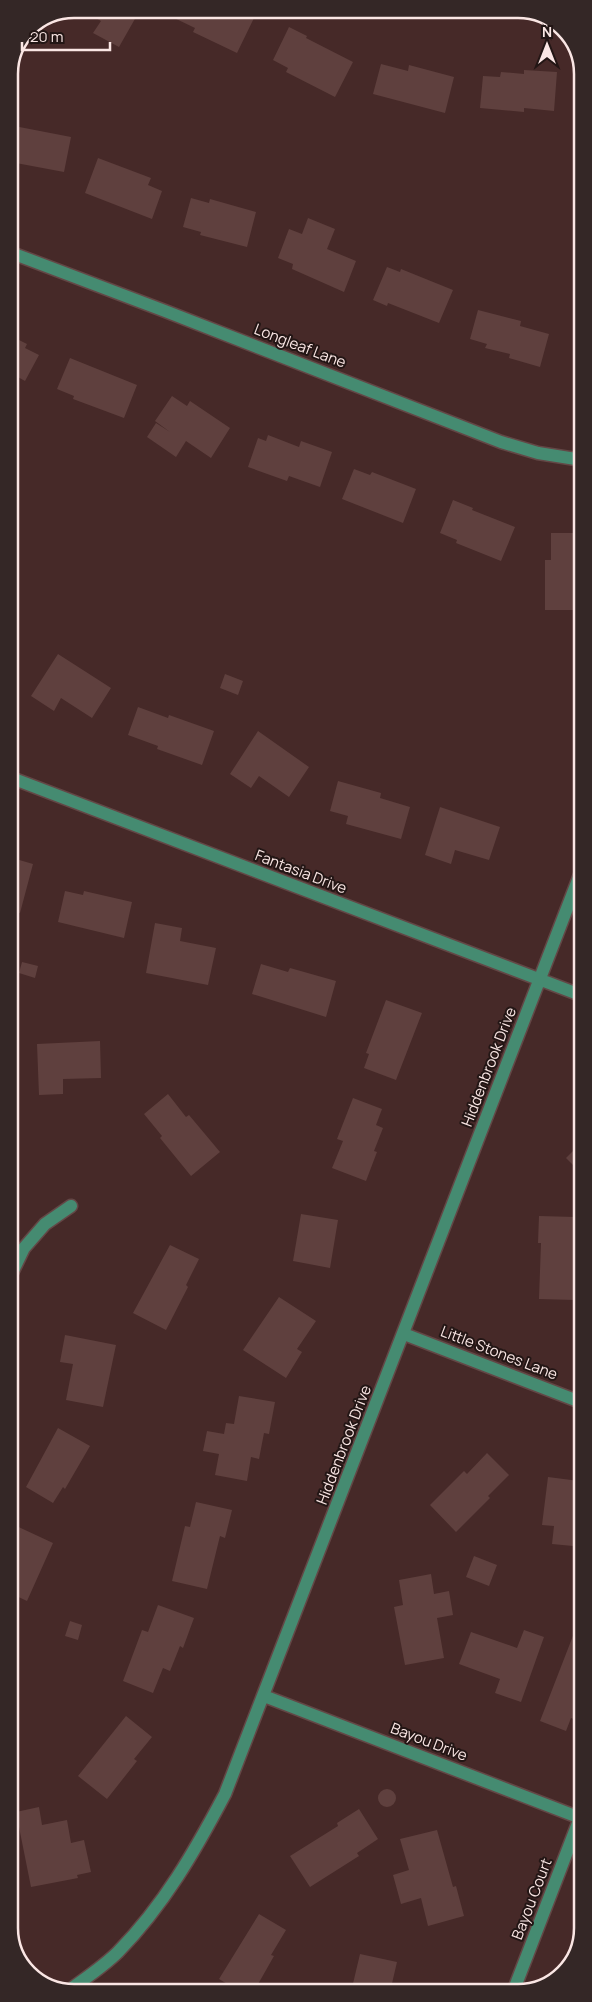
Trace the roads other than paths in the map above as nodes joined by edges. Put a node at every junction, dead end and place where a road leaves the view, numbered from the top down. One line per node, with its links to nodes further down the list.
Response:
1 (18, 255): 2 (street, Longleaf Lane)
2 (574, 459)
3 (18, 780): 5 (street, Fantasia Drive)
4 (574, 889): 5 (street, Hiddenbrook Drive)
5 (540, 980): 6 (street, Fantasia Drive); 9 (street, Hiddenbrook Drive)
6 (574, 993)
7 (71, 1206): 8 (street)
8 (18, 1260)
9 (404, 1334): 10 (street, Little Stones Lane); 11 (street, Hiddenbrook Drive)
10 (574, 1400)
11 (264, 1696): 12 (street, Bayou Drive); 14 (street, Hiddenbrook Drive)
12 (574, 1815)
13 (574, 1838): 15 (street, Bayou Court)
14 (77, 1984)
15 (516, 1984)

